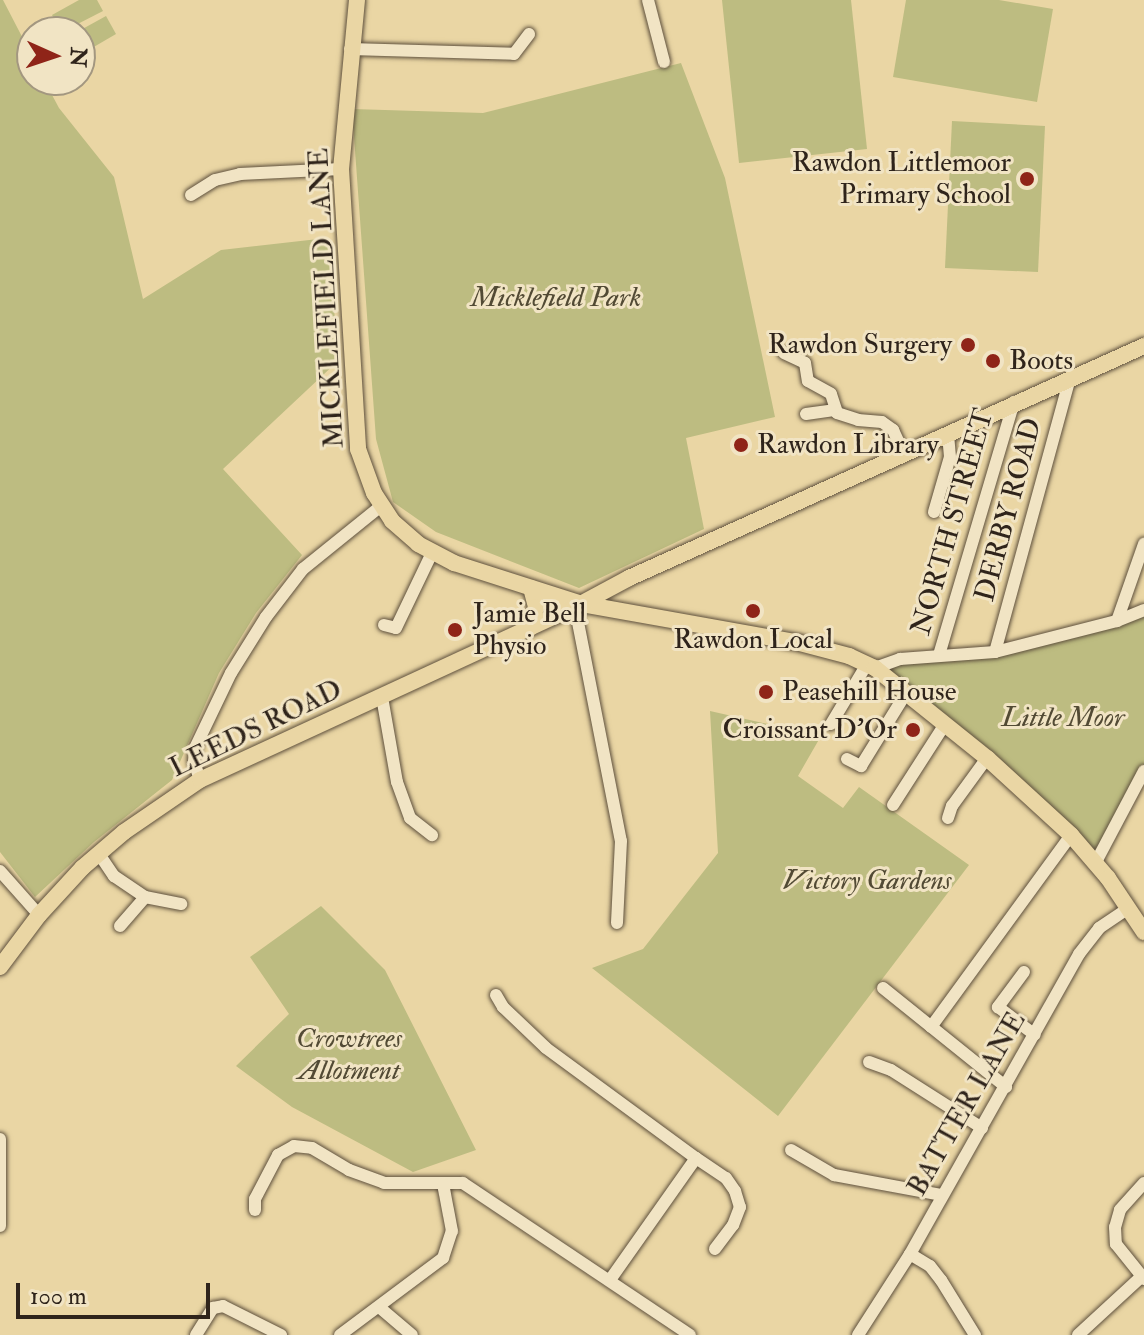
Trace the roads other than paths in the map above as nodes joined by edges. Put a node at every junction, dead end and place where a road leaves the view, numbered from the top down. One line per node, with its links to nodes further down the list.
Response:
1 (357, 0): 4 (main road, MICKLEFIELD LANE)
2 (648, 0): 5 (street)
3 (529, 34): 4 (street)
4 (350, 49): 6 (main road, MICKLEFIELD LANE)
5 (664, 62)
6 (341, 169): 7 (street); 16 (main road, MICKLEFIELD LANE)
7 (191, 195)
8 (1144, 346): 10 (main road, LEEDS ROAD)
9 (784, 353): 12 (street)
10 (1069, 381): 11 (main road, LEEDS ROAD); 27 (street, DERBY ROAD)
11 (1014, 402): 14 (main road, LEEDS ROAD); 28 (street, NORTH STREET)
12 (836, 410): 13 (street); 15 (street)
13 (806, 414)
14 (948, 434): 15 (main road, LEEDS ROAD); 17 (street)
15 (904, 454): 22 (main road, LEEDS ROAD)
16 (381, 506): 19 (main road, MICKLEFIELD LANE); 37 (street)
17 (934, 512)
18 (1144, 544): 20 (street)
19 (432, 553): 21 (main road, MICKLEFIELD LANE); 25 (street)
20 (1140, 562): 24 (street)
21 (531, 588): 22 (main road, MICKLEFIELD LANE); 26 (main road)
22 (579, 606): 26 (main road, LEEDS ROAD); 29 (main road, MICKLEFIELD LANE); 49 (street)
23 (1144, 610): 24 (street)
24 (1117, 621): 27 (street)
25 (384, 625)
26 (531, 627): 31 (main road, LEEDS ROAD)
27 (995, 652): 28 (street)
28 (939, 655): 29 (street)
29 (871, 666): 30 (main road); 32 (street)
30 (906, 693): 33 (main road); 35 (street)
31 (382, 697): 37 (main road, LEEDS ROAD); 40 (street)
32 (831, 724)
33 (945, 724): 34 (main road); 38 (street)
34 (987, 758): 39 (street); 41 (main road)
35 (847, 759)
36 (1144, 771): 43 (street)
37 (200, 780): 42 (main road, LEEDS ROAD)
38 (893, 805)
39 (948, 818)
40 (432, 835)
41 (1071, 835): 43 (main road); 56 (street)
42 (99, 854): 45 (street); 48 (main road, LEEDS ROAD)
43 (1096, 862): 47 (main road)
44 (0, 871): 48 (street)
45 (145, 897): 46 (street); 50 (street)
46 (181, 904)
47 (1129, 908): 51 (main road); 57 (street, BATTER LANE)
48 (39, 915): 52 (main road, LEEDS ROAD)
49 (617, 923)
50 (120, 926)
51 (1144, 932)
52 (0, 967)
53 (1024, 972): 57 (street)
54 (883, 988): 56 (street)
55 (496, 995): 63 (street)
56 (931, 1027): 59 (street)
57 (1035, 1035): 59 (street, BATTER LANE)
58 (869, 1062): 60 (street)
59 (1006, 1087): 60 (street, BATTER LANE)
60 (982, 1128): 66 (street, BATTER LANE)
61 (0, 1139): 68 (street)
62 (791, 1150): 66 (street)
63 (696, 1158): 69 (street); 72 (street)
64 (1144, 1183): 71 (street)
65 (443, 1184): 67 (street); 72 (street); 73 (street)
66 (942, 1195): 70 (street, BATTER LANE)
67 (255, 1210)
68 (0, 1226)
69 (715, 1249)
70 (910, 1254): 79 (street, BATTER LANE); 80 (street)
71 (1142, 1278): 81 (street)
72 (610, 1280): 78 (street)
73 (379, 1307): 76 (street); 77 (street)
74 (196, 1335): 75 (street)
75 (281, 1335)
76 (340, 1335)
77 (412, 1335)
78 (690, 1335)
79 (858, 1335)
80 (975, 1335)
81 (1078, 1335)

